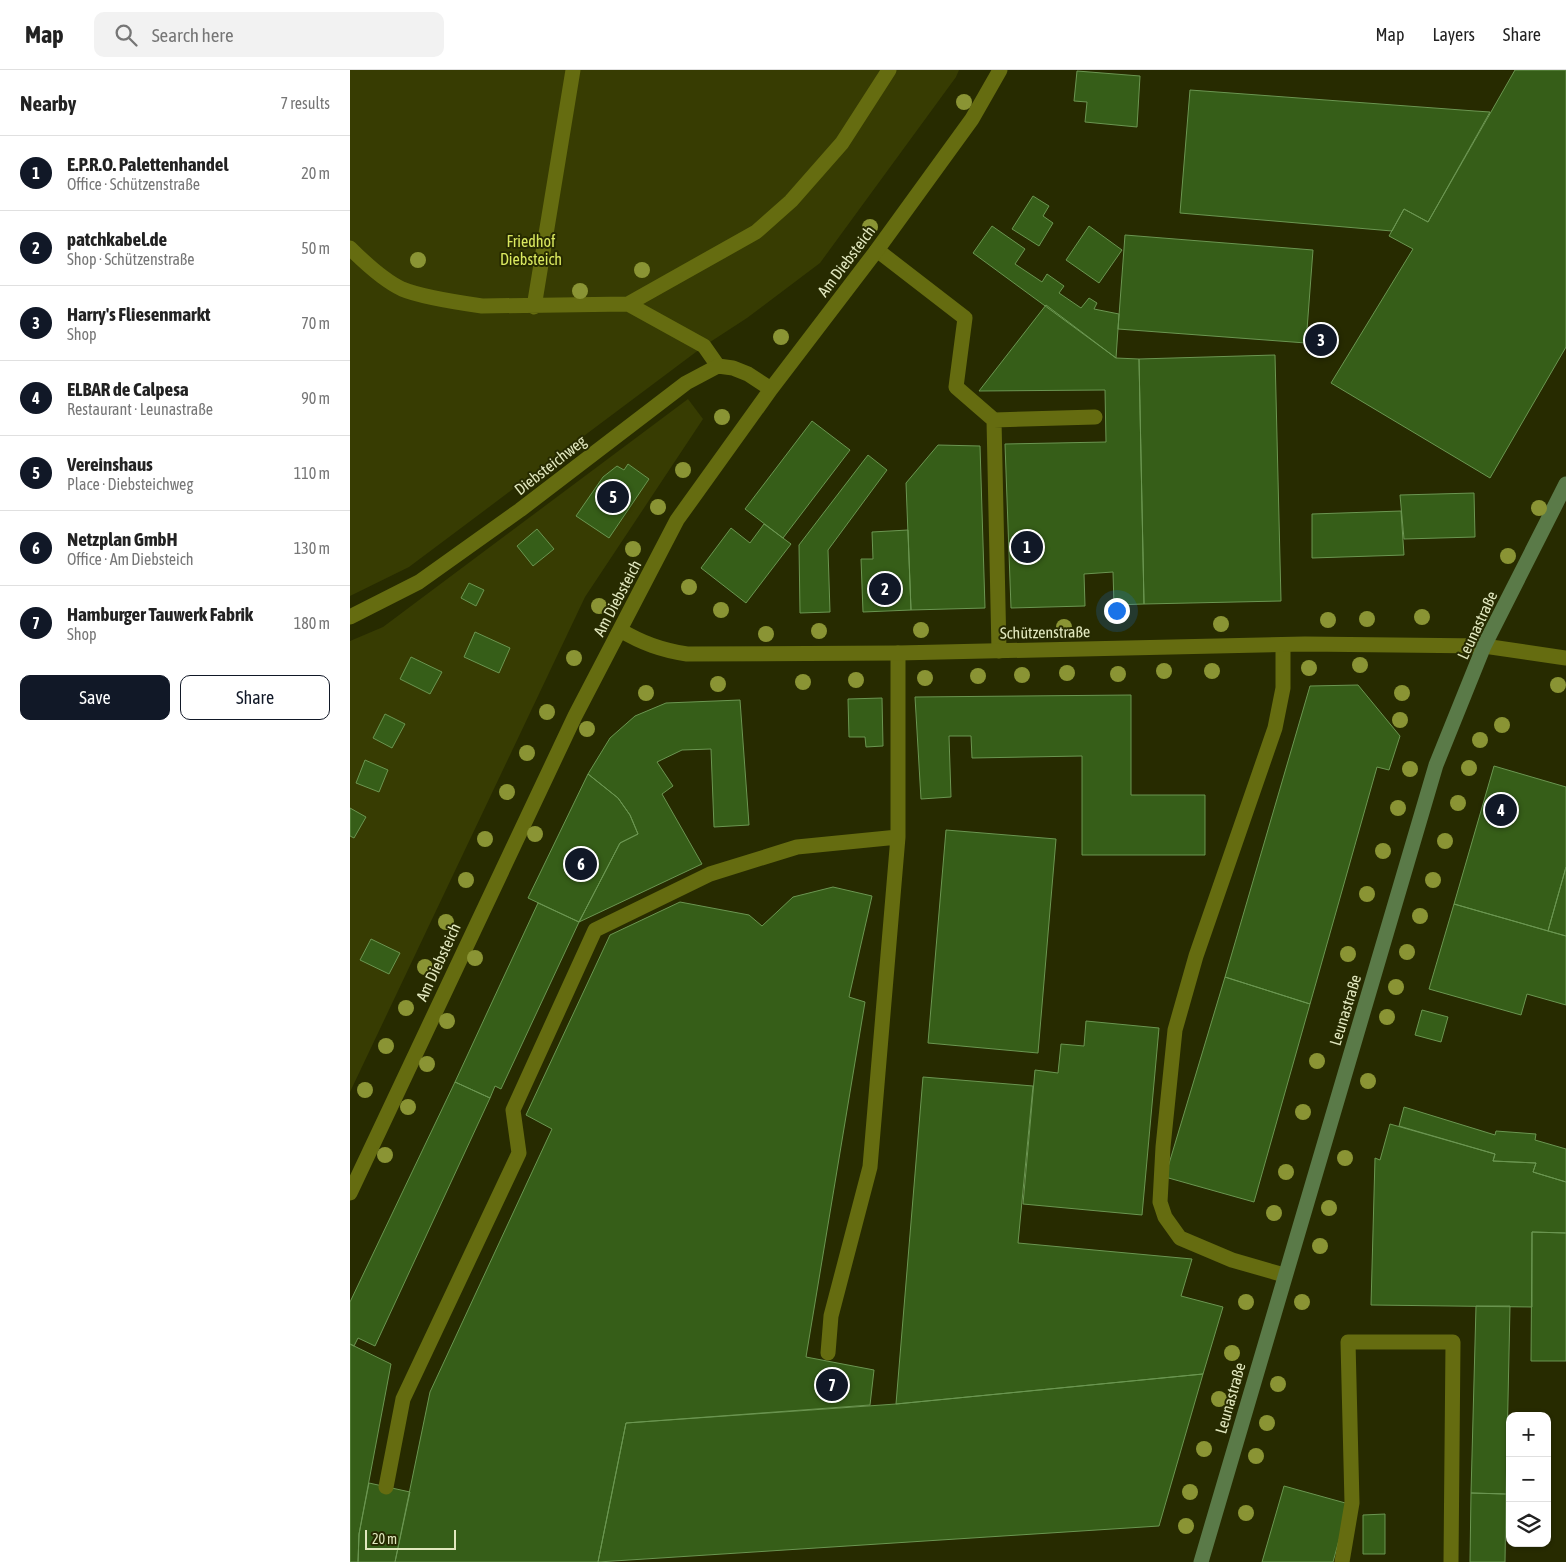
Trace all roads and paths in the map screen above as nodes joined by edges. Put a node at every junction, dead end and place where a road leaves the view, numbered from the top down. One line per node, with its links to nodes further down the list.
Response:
1 (573, 70): 7 (street)
2 (889, 70): 6 (street)
3 (1000, 70): 5 (street, Am Diebsteich)
4 (350, 248): 7 (street)
5 (877, 250): 9 (street, Am Diebsteich); 11 (street)
6 (628, 304): 7 (street); 8 (street)
7 (534, 307)
8 (718, 366): 9 (street); 13 (street, Diebsteichweg)
9 (771, 389): 14 (street, Am Diebsteich)
10 (1095, 417): 11 (street)
11 (994, 420): 17 (street)
12 (1566, 484): 16 (street, Leunastraße)
13 (350, 617)
14 (620, 630): 18 (street, Schützenstraße); 21 (street, Am Diebsteich)
15 (1283, 645): 16 (street, Schützenstraße); 17 (street, Schützenstraße); 22 (street)
16 (1484, 646): 19 (street, Schützenstraße); 22 (street, Leunastraße)
17 (999, 651): 18 (street, Schützenstraße)
18 (898, 653): 20 (street)
19 (1566, 658)
20 (898, 837): 23 (street); 24 (street)
21 (350, 1193)
22 (1284, 1275): 25 (street, Leunastraße)
23 (828, 1353)
24 (386, 1487)
25 (1201, 1562)
26 (1342, 1562): 27 (street)
27 (1451, 1562)

